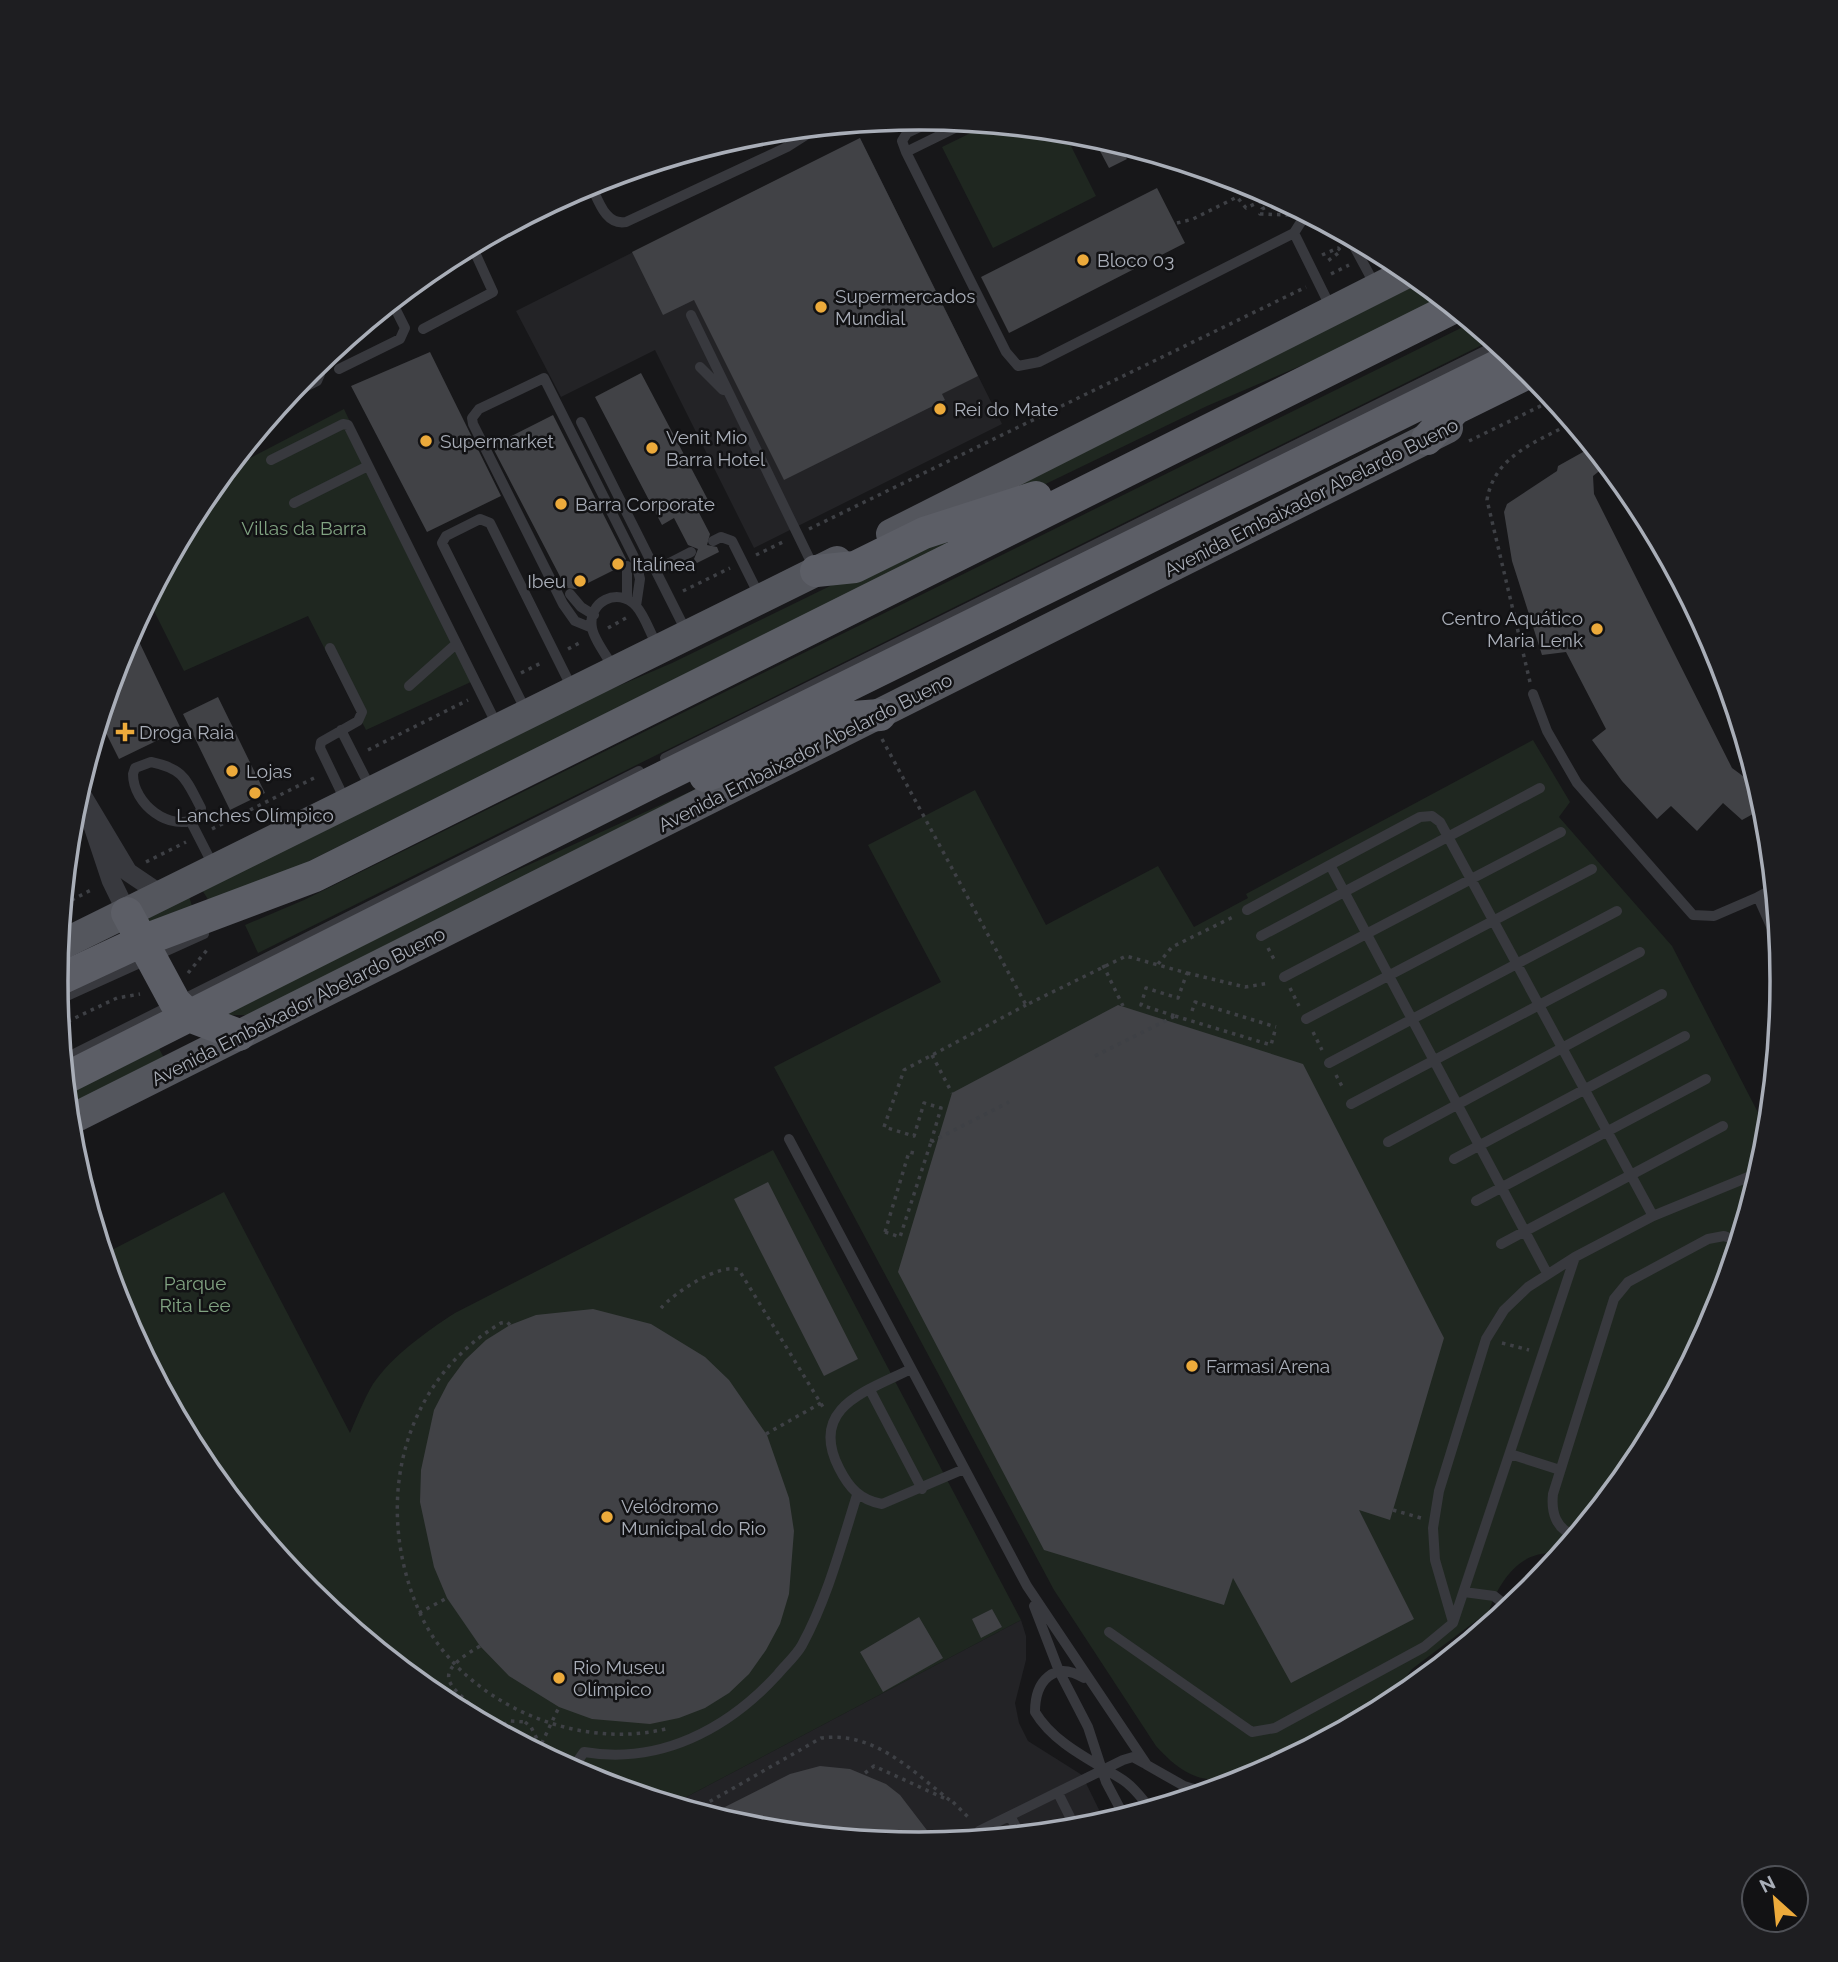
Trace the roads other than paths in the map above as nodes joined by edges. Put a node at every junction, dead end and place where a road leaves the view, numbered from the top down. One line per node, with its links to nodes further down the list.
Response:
1 (914, 130): 4 (lane)
2 (947, 131): 4 (lane)
3 (799, 139): 5 (lane)
4 (906, 152): 7 (lane)
5 (596, 194)
6 (1302, 222): 7 (lane)
7 (1294, 233): 13 (lane)
8 (1357, 252): 11 (lane)
9 (476, 255): 16 (lane)
10 (1398, 278): 11 (main road)
11 (1376, 289): 13 (main road)
12 (397, 310): 20 (lane)
13 (1333, 311): 34 (main road)
14 (1445, 312): 23 (highway)
15 (691, 315): 24 (lane)
16 (423, 329)
17 (1489, 349): 88 (lane)
18 (1503, 363): 63 (highway, Avenida Embaixador Abelardo Bueno)
19 (701, 367): 24 (lane)
20 (339, 369)
21 (1519, 377): 26 (highway)
22 (1529, 388): 26 (main road, Avenida Embaixador Abelardo Bueno)
23 (1269, 398): 34 (highway); 80 (highway)
24 (731, 399): 34 (lane)
25 (582, 422): 33 (lane)
26 (1427, 439): 51 (main road, Avenida Embaixador Abelardo Bueno)
27 (271, 460): 28 (lane)
28 (369, 466): 29 (lane); 42 (lane)
29 (294, 502)
30 (713, 541): 36 (lane)
31 (691, 552): 33 (lane)
32 (627, 566): 37 (lane)
33 (656, 570): 41 (lane)
34 (816, 571): 36 (main road)
35 (570, 594): 39 (lane)
36 (761, 598): 41 (main road)
37 (627, 599): 38 (lane); 39 (lane)
38 (638, 609): 40 (lane); 44 (lane)
39 (594, 615): 40 (lane)
40 (594, 631): 45 (lane)
41 (688, 635): 44 (main road)
42 (456, 644): 47 (lane); 52 (lane)
43 (330, 648): 53 (lane)
44 (658, 649): 45 (main road)
45 (615, 671): 48 (main road)
46 (728, 683): 67 (lane)
47 (409, 686)
48 (573, 691): 50 (main road); 50 (lane)
49 (1533, 694): 70 (lane)
50 (528, 714): 52 (main road)
51 (879, 725): 63 (highway); 92 (main road, Avenida Embaixador Abelardo Bueno)
52 (499, 728): 55 (main road)
53 (341, 730): 55 (lane); 55 (lane)
54 (1540, 788): 59 (lane)
55 (360, 797): 61 (main road)
56 (87, 805): 64 (street)
57 (191, 822): 57 (lane); 61 (lane)
58 (1561, 832): 65 (lane)
59 (1447, 835): 60 (lane); 65 (lane); 66 (lane)
60 (1330, 865): 66 (lane); 71 (lane)
61 (215, 869): 69 (main road)
62 (1592, 869): 75 (lane)
63 (476, 874): 88 (highway, Avenida Embaixador Abelardo Bueno)
64 (119, 876): 69 (street); 73 (street)
65 (1471, 879): 75 (lane); 77 (lane)
66 (1344, 891): 77 (lane); 78 (lane)
67 (303, 893)
68 (1765, 893): 70 (lane)
69 (162, 895): 73 (main road)
70 (1758, 897): 74 (lane)
71 (1247, 910)
72 (1617, 911): 82 (lane)
73 (127, 913): 79 (main road); 80 (highway)
74 (1767, 918)
75 (1493, 921): 82 (lane); 83 (lane)
76 (218, 928): 80 (lane)
77 (1367, 934): 83 (lane); 85 (lane)
78 (1261, 936)
79 (69, 941)
80 (145, 949): 84 (highway); 86 (lane); 88 (highway)
81 (1640, 952): 89 (lane)
82 (1517, 964): 89 (lane); 91 (lane)
83 (1389, 975): 90 (lane); 91 (lane)
84 (68, 977)
85 (1283, 977)
86 (68, 994)
87 (1662, 994): 94 (lane)
88 (183, 998): 92 (highway); 95 (lane); 98 (highway, Avenida Embaixador Abelardo Bueno)
89 (1539, 1005): 94 (lane); 96 (lane)
90 (1306, 1019)
91 (1412, 1019): 96 (lane); 97 (lane)
92 (239, 1035): 103 (main road, Avenida Embaixador Abelardo Bueno)
93 (1685, 1036): 100 (lane)
94 (1562, 1048): 100 (lane); 102 (lane)
95 (72, 1055)
96 (1434, 1060): 101 (lane); 102 (lane)
97 (1329, 1063)
98 (74, 1072)
99 (1706, 1079): 105 (lane)
100 (1584, 1089): 105 (lane); 108 (lane)
101 (1351, 1104)
102 (1457, 1105): 107 (lane); 108 (lane)
103 (80, 1114)
104 (1723, 1126): 110 (lane)
105 (1607, 1131): 110 (lane); 112 (lane)
106 (789, 1139): 120 (lane)
107 (1388, 1142)
108 (1479, 1146): 109 (lane); 112 (lane)
109 (1454, 1159)
110 (1630, 1175): 114 (lane); 115 (lane)
111 (1746, 1178): 114 (lane)
112 (1501, 1187): 113 (lane); 115 (lane)
113 (1476, 1201)
114 (1653, 1216): 118 (lane)
115 (1525, 1231): 117 (lane); 119 (lane)
116 (1730, 1238): 124 (lane)
117 (1501, 1244)
118 (1575, 1257): 119 (lane); 122 (lane)
119 (1547, 1273): 131 (lane)
120 (911, 1369): 121 (lane); 123 (lane)
121 (870, 1390): 125 (lane); 126 (lane)
122 (1510, 1454): 124 (lane); 129 (lane)
123 (964, 1469): 125 (lane); 128 (lane)
124 (1560, 1470): 127 (lane)
125 (922, 1489): 126 (lane)
126 (857, 1495): 135 (lane)
127 (1567, 1532)
128 (1027, 1586): 133 (lane); 134 (lane)
129 (1464, 1592): 130 (lane); 131 (lane)
130 (1501, 1602)
131 (1453, 1623): 132 (lane)
132 (1109, 1632)
133 (1059, 1671): 134 (lane); 137 (lane); 137 (lane)
134 (1088, 1680): 136 (lane)
135 (578, 1760)
136 (1147, 1765): 137 (lane); 138 (lane)
137 (1103, 1770): 139 (lane); 140 (lane); 141 (lane)
138 (1190, 1788)
139 (1058, 1793): 142 (lane); 143 (lane)
140 (1144, 1802)
141 (1120, 1807)
142 (1010, 1816): 144 (lane); 145 (lane)
143 (1070, 1817)
144 (1015, 1826)
145 (990, 1828)

